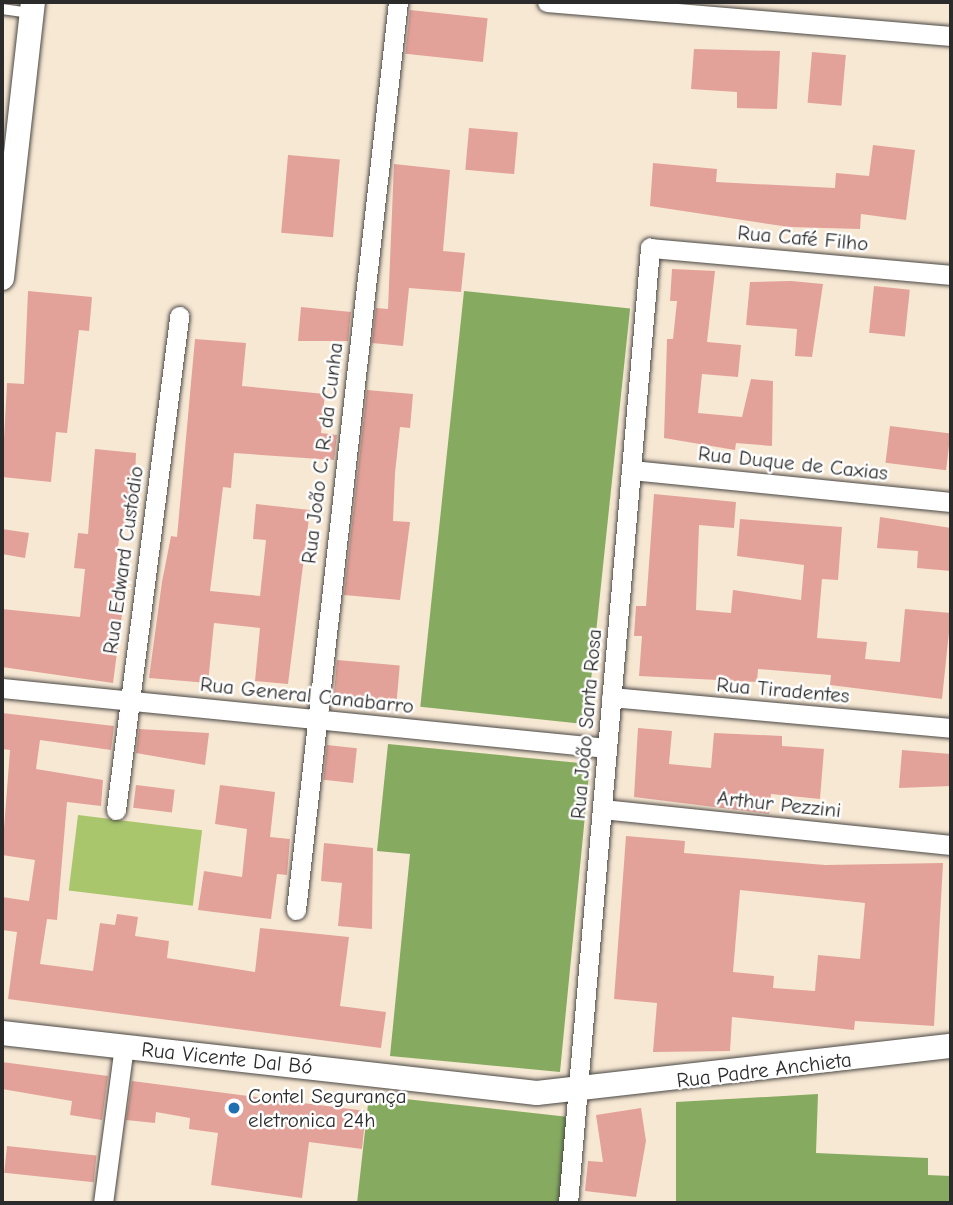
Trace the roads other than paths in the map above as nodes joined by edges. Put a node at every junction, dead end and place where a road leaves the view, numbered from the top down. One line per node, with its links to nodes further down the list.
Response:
1 (398, 2): 15 (street, Rua João C. R. da Cunha)
2 (547, 2): 5 (street)
3 (33, 7): 4 (lane); 8 (street)
4 (2, 9)
5 (951, 36)
6 (650, 248): 7 (street, Rua Café Filho); 10 (street, Rua João Santa Rosa)
7 (951, 275)
8 (2, 278)
9 (179, 316): 14 (street, Rua Edward Custódio)
10 (631, 470): 11 (street, Rua Duque de Caxias); 13 (street, Rua João Santa Rosa)
11 (951, 502)
12 (2, 688): 14 (street, Rua General Canabarro)
13 (611, 697): 16 (street, Rua Tiradentes); 17 (street, Rua João Santa Rosa)
14 (127, 700): 15 (street, Rua General Canabarro); 19 (street, Rua Edward Custódio)
15 (315, 718): 17 (street, Rua General Canabarro); 21 (street, Rua João C. R. da Cunha)
16 (951, 728)
17 (607, 748): 18 (street, Rua João Santa Rosa)
18 (602, 809): 20 (street, Arthur Pezzini); 26 (street, Rua João Santa Rosa)
19 (116, 810)
20 (951, 845)
21 (296, 910)
22 (2, 1033): 24 (street, Rua Vicente Dal Bó)
23 (951, 1035): 25 (street)
24 (124, 1046): 26 (street, Rua Vicente Dal Bó); 27 (street)
25 (951, 1046): 26 (street, Rua Padre Anchieta)
26 (578, 1093): 28 (street, Rua João Santa Rosa)
27 (103, 1203)
28 (568, 1203)

